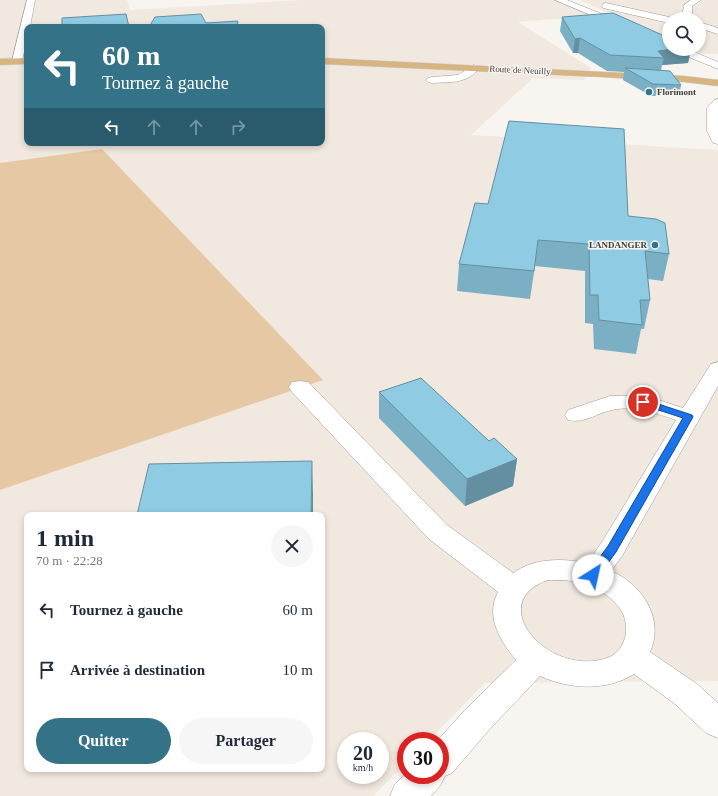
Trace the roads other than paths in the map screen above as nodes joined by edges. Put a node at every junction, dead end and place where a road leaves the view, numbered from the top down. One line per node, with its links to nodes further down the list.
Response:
1 (30, 0): 7 (street)
2 (559, 0): 12 (street)
3 (697, 0): 5 (street)
4 (597, 2): 6 (street)
5 (688, 12)
6 (662, 19)
7 (27, 24)
8 (718, 25): 9 (street)
9 (706, 26)
10 (661, 28): 12 (street)
11 (706, 28): 13 (street)
12 (632, 29): 14 (street)
13 (718, 31)
14 (658, 40): 15 (street); 16 (street)
15 (662, 40)
16 (662, 42)
17 (24, 46): 19 (street)
18 (692, 56): 23 (street)
19 (22, 61): 21 (main road)
20 (325, 61): 22 (main road, Route de Neuilly)
21 (0, 62)
22 (474, 68): 24 (main road, Route de Neuilly); 25 (street)
23 (715, 68): 24 (main road); 26 (main road)
24 (601, 74): 26 (main road, Route de Neuilly)
25 (432, 80)
26 (718, 83)
27 (718, 103): 28 (street)
28 (718, 140)
29 (718, 368): 31 (street)
30 (300, 387): 35 (street)
31 (710, 396): 33 (street)
32 (576, 415): 33 (street)
33 (688, 417): 34 (street)
34 (593, 575): 35 (street); 36 (street)
35 (514, 589): 37 (street)
36 (633, 656): 37 (street); 38 (street)
37 (536, 659): 39 (street)
38 (718, 723)
39 (449, 752)
40 (419, 784): 41 (street)
41 (408, 796)

